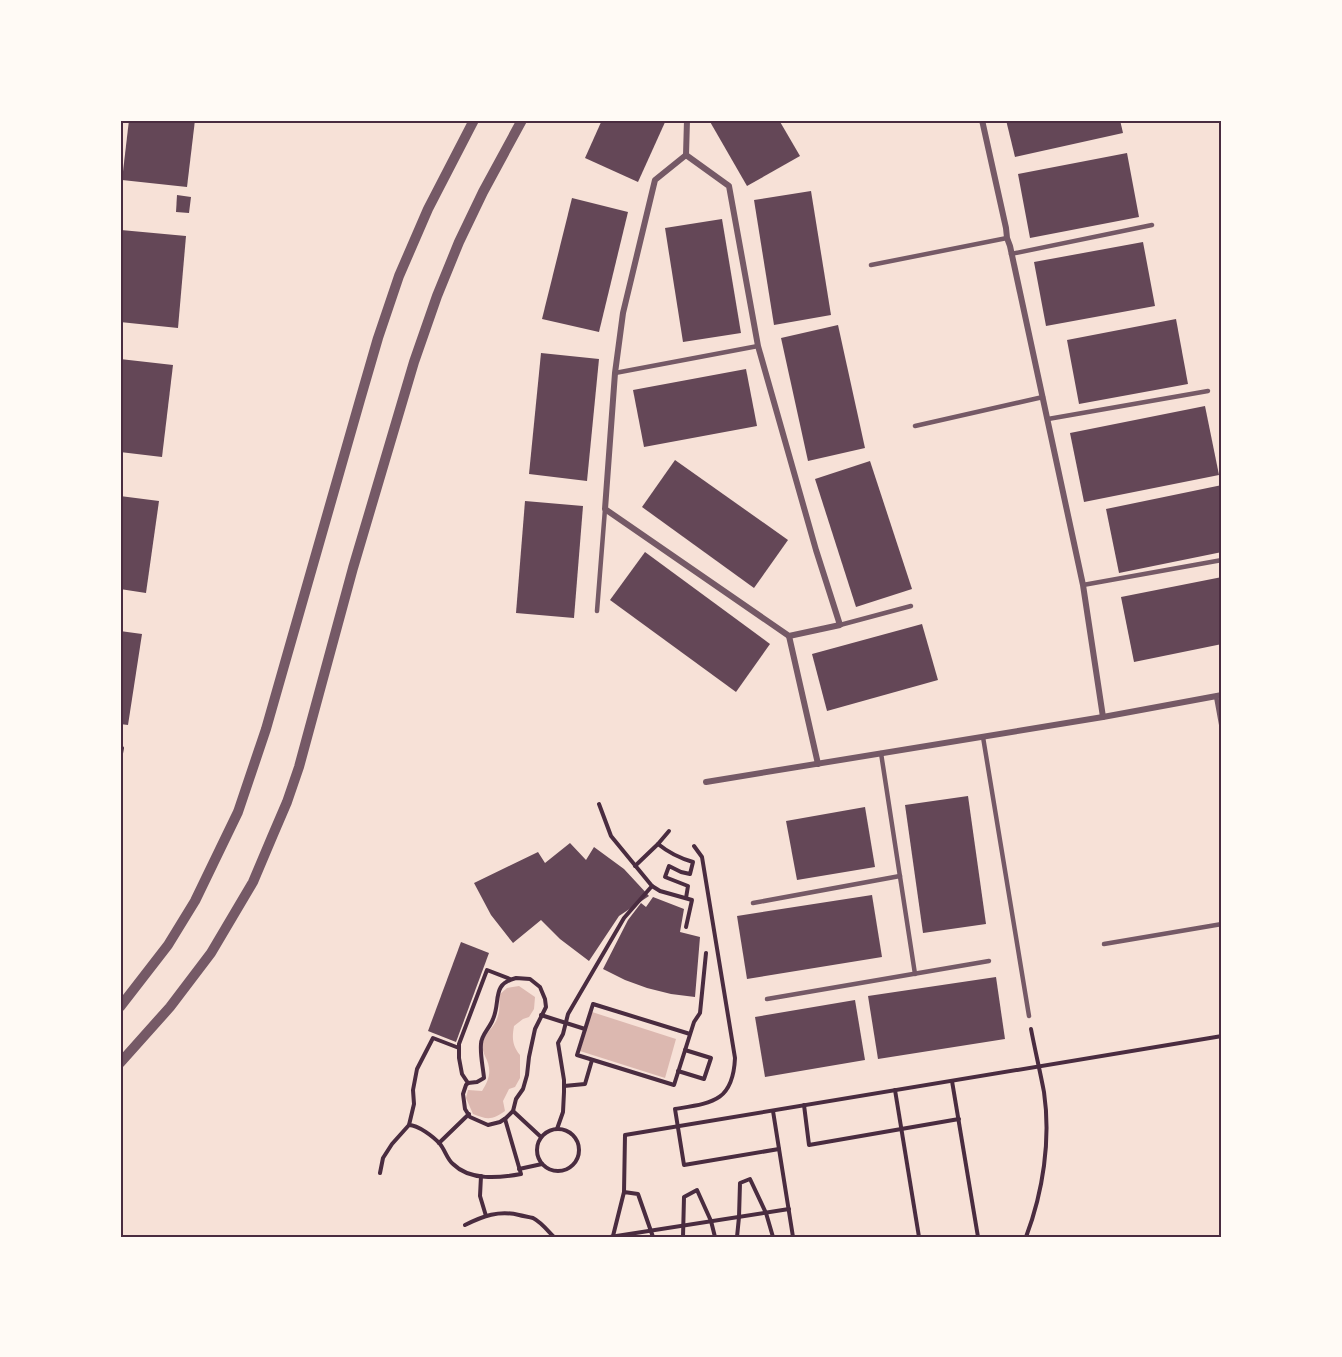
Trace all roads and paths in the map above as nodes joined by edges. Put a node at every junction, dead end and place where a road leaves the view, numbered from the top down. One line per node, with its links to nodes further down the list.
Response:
1 (474, 120): 49 (street)
2 (522, 120): 59 (street)
3 (687, 120): 5 (street)
4 (982, 120): 7 (street)
5 (686, 154): 10 (street); 11 (street)
6 (1152, 225): 8 (lane)
7 (1006, 238): 8 (street); 9 (lane)
8 (1011, 254): 13 (street)
9 (871, 266)
10 (758, 346): 11 (lane); 21 (street)
11 (615, 372): 16 (street)
12 (1208, 391): 14 (lane)
13 (1043, 397): 14 (street); 15 (lane)
14 (1048, 419): 18 (street)
15 (915, 426)
16 (605, 509): 20 (lane); 22 (street)
17 (1222, 560): 18 (lane)
18 (1083, 585): 24 (street)
19 (911, 606): 21 (lane)
20 (597, 612)
21 (840, 625): 22 (street)
22 (789, 636): 30 (street)
23 (1219, 696): 24 (street); 25 (lane)
24 (1103, 717): 26 (street)
25 (1222, 729)
26 (983, 737): 28 (street); 51 (lane)
27 (120, 747): 29 (path)
28 (881, 753): 30 (street); 37 (lane)
29 (120, 759)
30 (818, 764): 31 (street)
31 (706, 782)
32 (599, 804): 36 (path)
33 (669, 831): 34 (path)
34 (658, 844): 36 (path); 39 (path)
35 (694, 846): 73 (path)
36 (635, 866): 38 (path)
37 (900, 876): 40 (lane); 46 (lane)
38 (652, 886): 39 (path); 52 (path)
39 (686, 898): 42 (path)
40 (753, 903)
41 (1222, 924): 43 (lane)
42 (686, 927)
43 (1104, 944)
44 (706, 953): 54 (path)
45 (989, 961): 46 (lane)
46 (915, 974): 48 (lane)
47 (511, 979): 50 (path); 56 (path); 63 (path)
48 (767, 999)
49 (120, 1007)
50 (541, 1015): 52 (path); 67 (path)
51 (1029, 1016): 60 (path)
52 (566, 1023): 53 (path); 64 (path)
53 (585, 1029): 54 (path); 58 (path)
54 (690, 1034): 57 (path)
55 (1222, 1036): 60 (path)
56 (459, 1048): 63 (path); 72 (path)
57 (685, 1050): 61 (path); 61 (path)
58 (592, 1060): 61 (path); 64 (path)
59 (120, 1063)
60 (1039, 1067): 62 (path); 102 (path)
61 (678, 1071)
62 (952, 1081): 65 (path); 71 (path)
63 (468, 1083): 69 (path)
64 (564, 1086): 74 (path)
65 (895, 1090): 66 (path); 75 (path)
66 (804, 1106): 68 (path); 75 (path)
67 (513, 1111): 70 (path); 76 (path)
68 (773, 1111): 73 (path); 78 (path)
69 (469, 1114): 70 (path); 77 (path)
70 (505, 1119): 80 (path)
71 (959, 1119): 75 (path); 101 (path)
72 (409, 1125): 77 (path); 81 (path)
73 (679, 1126): 78 (path); 83 (path)
74 (557, 1129): 76 (path); 79 (path)
75 (902, 1129): 100 (path)
76 (541, 1137): 79 (path)
77 (439, 1143): 82 (path)
78 (779, 1149): 84 (path)
79 (542, 1164): 80 (path)
80 (519, 1169): 82 (path)
81 (380, 1173)
82 (481, 1176): 86 (path)
83 (624, 1192): 91 (path); 93 (path)
84 (789, 1209): 85 (path); 99 (path)
85 (766, 1213): 87 (path); 87 (path); 98 (path)
86 (486, 1216): 89 (path); 92 (path)
87 (739, 1217): 88 (path); 97 (path)
88 (711, 1221): 90 (path); 90 (path); 96 (path)
89 (465, 1225)
90 (684, 1225): 91 (path); 95 (path)
91 (651, 1230): 93 (path); 94 (path)
92 (554, 1237)
93 (612, 1237)
94 (653, 1237)
95 (683, 1237)
96 (715, 1237)
97 (737, 1237)
98 (773, 1237)
99 (793, 1237)
100 (919, 1237)
101 (978, 1237)
102 (1026, 1237)

